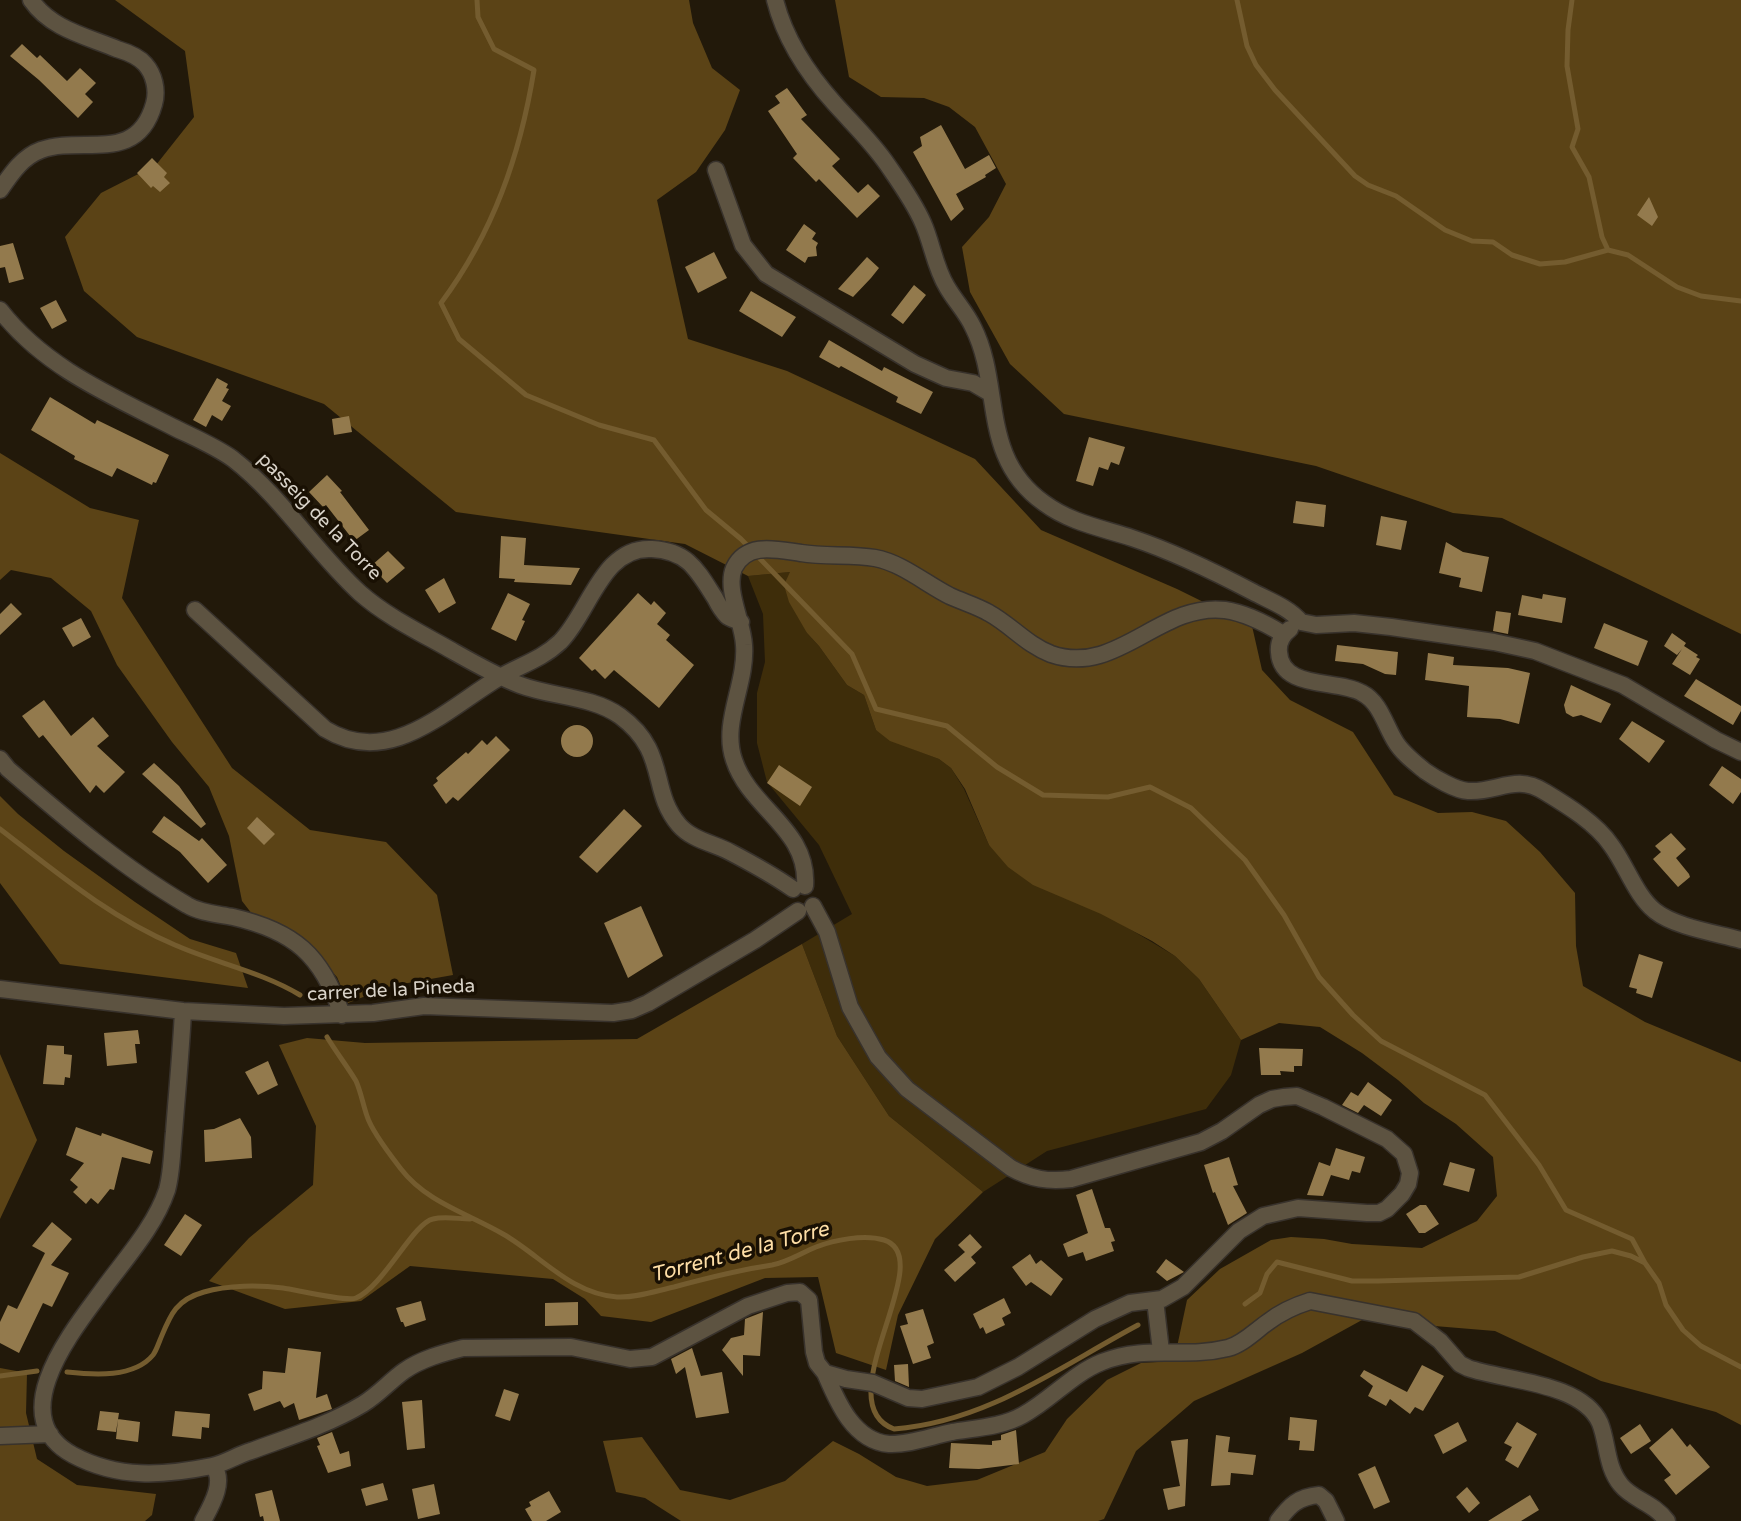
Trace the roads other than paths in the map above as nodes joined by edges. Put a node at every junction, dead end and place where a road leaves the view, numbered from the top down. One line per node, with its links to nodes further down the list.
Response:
1 (31, 0): 4 (street)
2 (775, 0): 6 (street)
3 (716, 170): 6 (street)
4 (0, 190)
5 (0, 310): 11 (street, passeig de la Torre)
6 (990, 393): 9 (street)
7 (195, 610): 11 (street)
8 (741, 622): 10 (street); 11 (street); 14 (street)
9 (1301, 622): 10 (street); 12 (street)
10 (1283, 634): 16 (street)
11 (501, 676): 14 (street, passeig de la Torre)
12 (1741, 752)
13 (0, 759): 19 (street)
14 (799, 887): 15 (street)
15 (806, 908): 19 (street, carrer de la Pineda); 20 (street)
16 (1741, 940)
17 (0, 989): 18 (street, carrer de la Pineda)
18 (183, 1011): 19 (street, carrer de la Pineda); 23 (street)
19 (342, 1015)
20 (1155, 1300): 21 (street); 22 (street)
21 (1161, 1351): 22 (street); 29 (street)
22 (825, 1373): 25 (street)
23 (50, 1434): 24 (street); 25 (street)
24 (0, 1436)
25 (214, 1466): 26 (street)
26 (203, 1521)
27 (1278, 1521): 28 (street)
28 (1336, 1521)
29 (1668, 1521)

